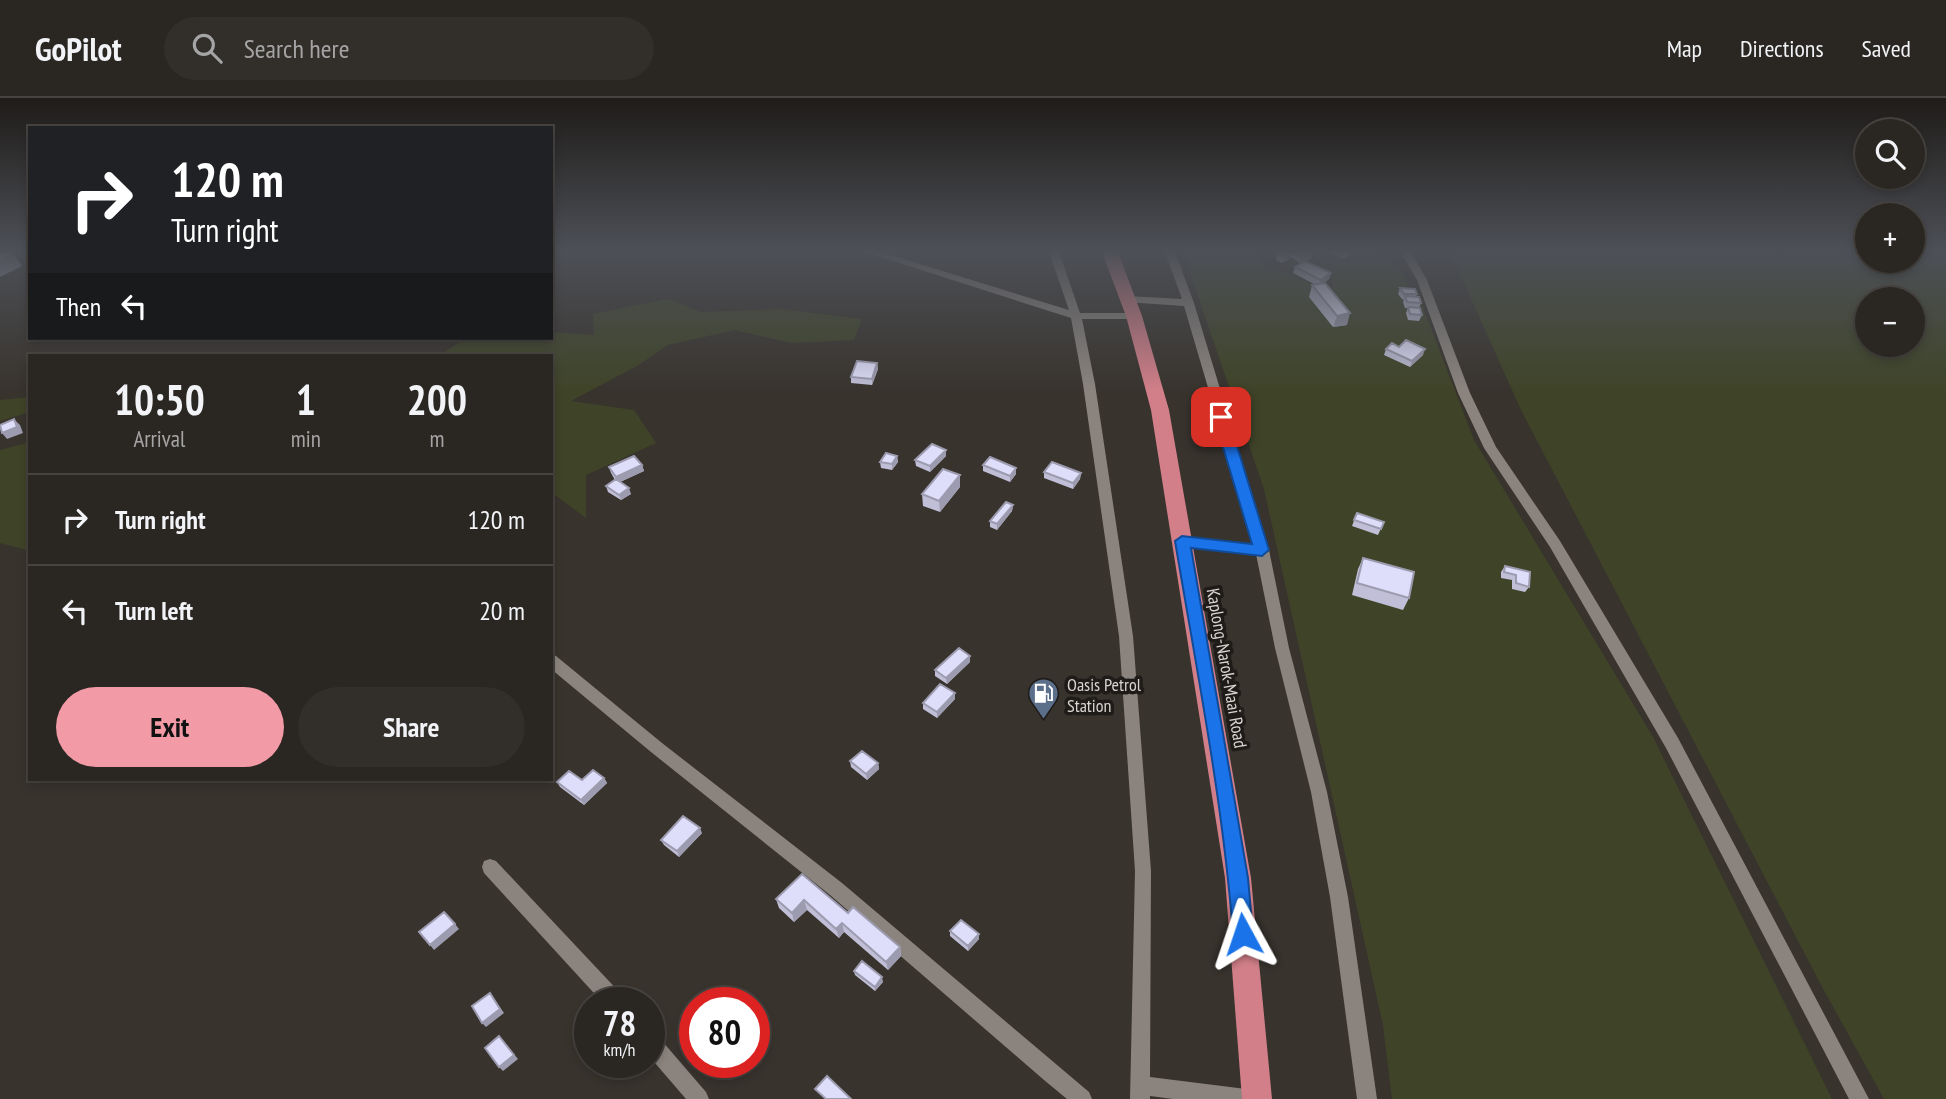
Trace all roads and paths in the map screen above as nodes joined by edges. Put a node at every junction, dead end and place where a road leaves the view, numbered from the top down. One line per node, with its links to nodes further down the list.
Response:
1 (1020, 299): 8 (street)
2 (1070, 299): 8 (street)
3 (1127, 299): 7 (highway, Kaplong-Narok-Maai Road)
4 (1187, 299): 6 (street)
5 (1429, 299): 21 (street)
6 (1189, 303): 7 (street); 10 (street)
7 (1130, 307): 8 (street); 9 (highway, Kaplong-Narok-Maai Road)
8 (1076, 316): 15 (street)
9 (1182, 541): 10 (street); 19 (highway, Kaplong-Narok-Maai Road)
10 (1262, 550): 20 (street)
11 (553, 662): 17 (street)
12 (490, 867): 13 (street)
13 (602, 987)
14 (665, 1060): 16 (street)
15 (1141, 1092): 18 (street)
16 (699, 1099)
17 (1082, 1099)
18 (1246, 1099)
19 (1257, 1099)
20 (1367, 1099)
21 (1859, 1099)

